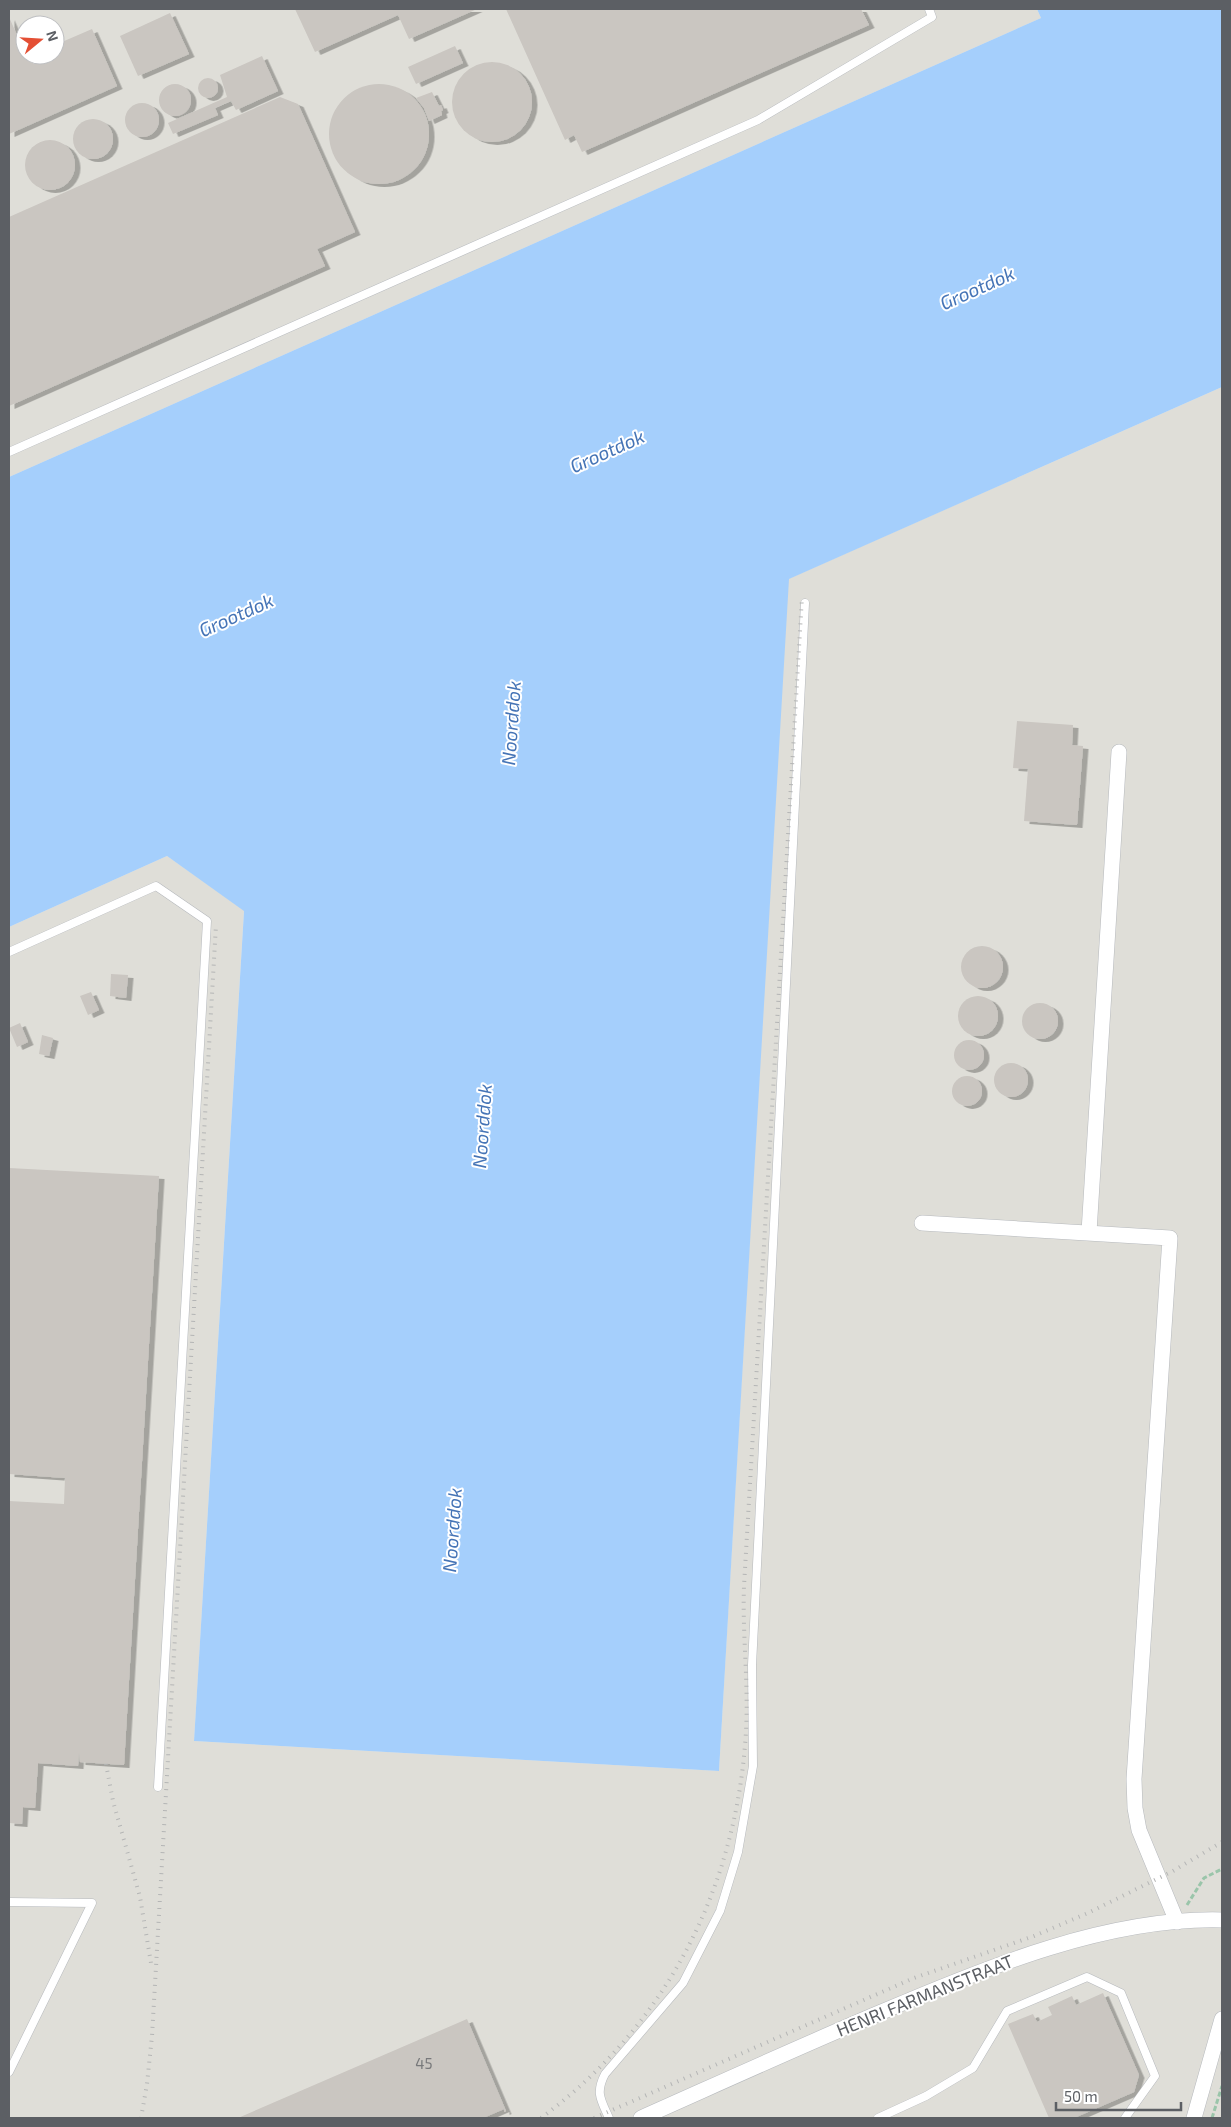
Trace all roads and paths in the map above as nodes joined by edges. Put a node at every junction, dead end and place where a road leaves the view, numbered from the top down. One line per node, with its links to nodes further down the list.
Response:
1 (929, 9): 2 (lane)
2 (9, 452)
3 (806, 603): 16 (lane)
4 (1119, 752): 7 (street)
5 (9, 952): 8 (lane)
6 (922, 1223): 7 (street)
7 (1089, 1232): 12 (street)
8 (158, 1787)
9 (1222, 1869): 12 (path)
10 (9, 1902): 14 (lane)
11 (1222, 1920): 12 (street, HENRI FARMANSTRAAT)
12 (1177, 1922): 17 (street, HENRI FARMANSTRAAT)
13 (1222, 2019): 20 (street)
14 (9, 2072)
15 (1222, 2086): 21 (path)
16 (609, 2118)
17 (641, 2118)
18 (878, 2118): 19 (lane)
19 (1125, 2118)
20 (1194, 2118)
21 (1212, 2118)

